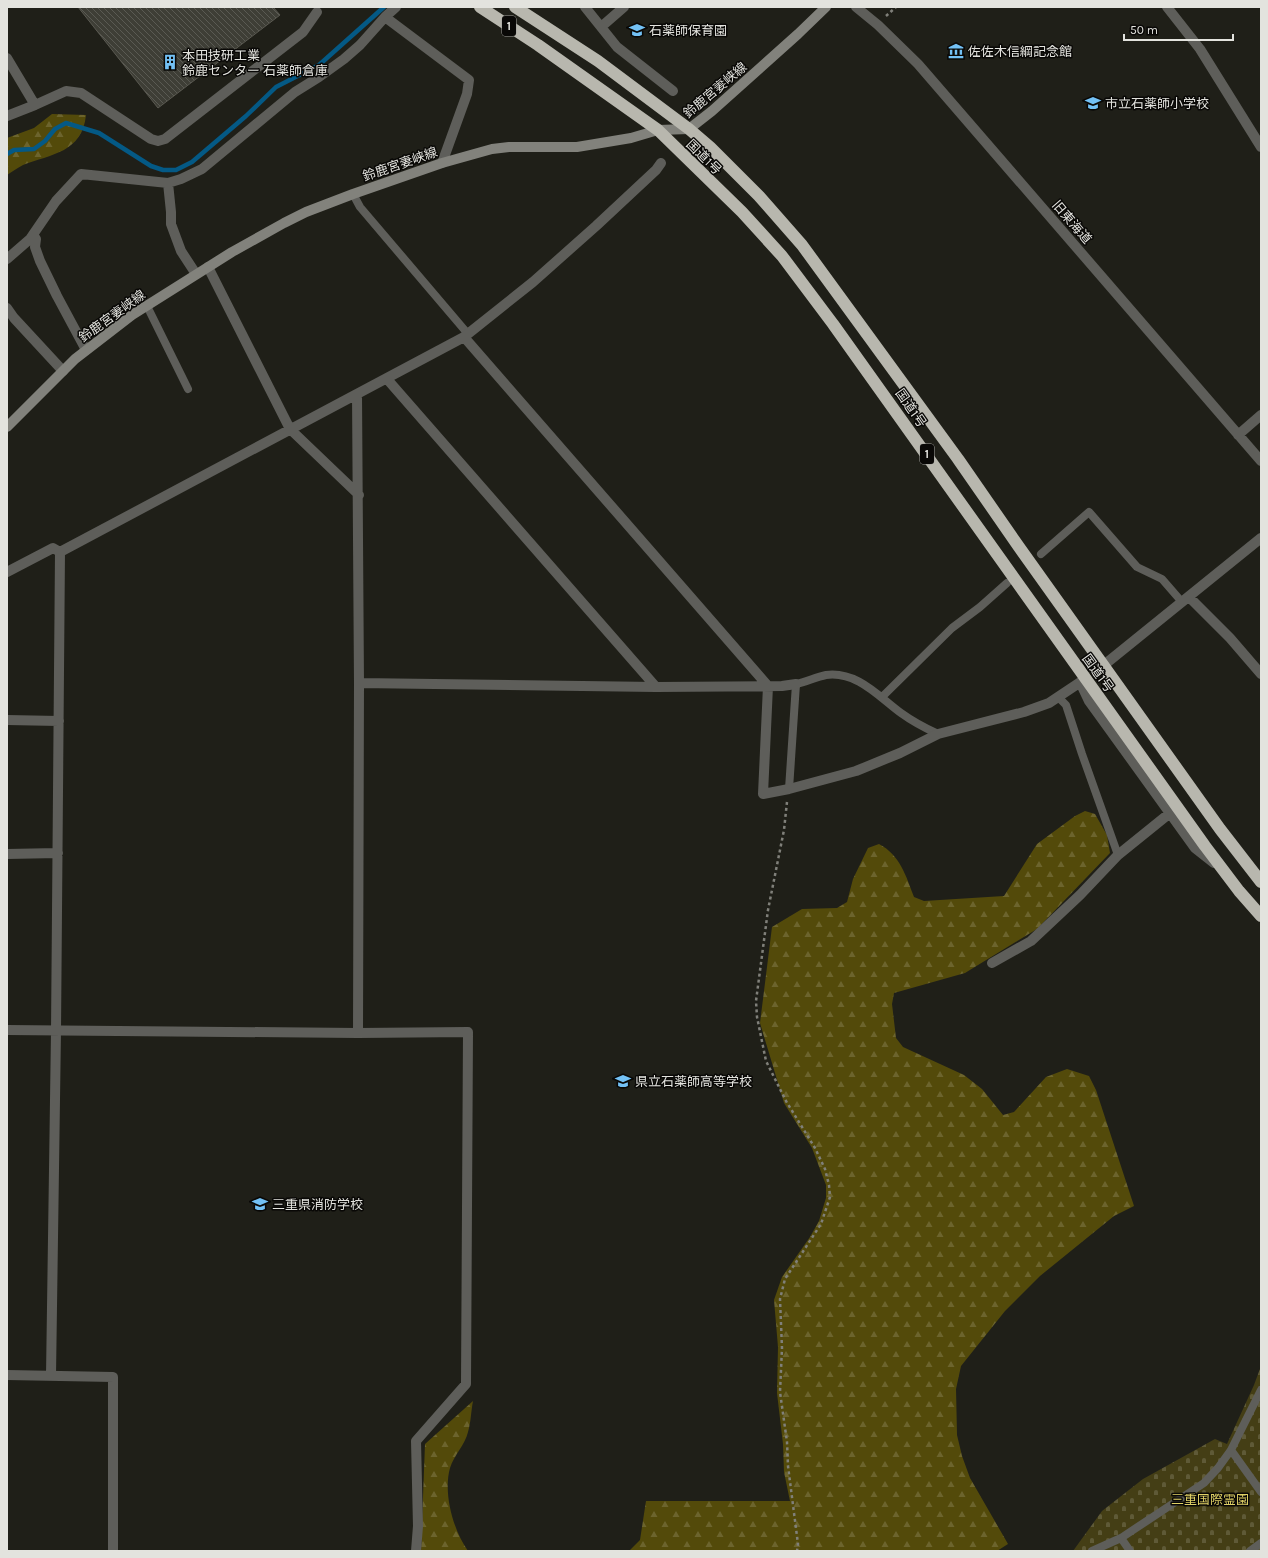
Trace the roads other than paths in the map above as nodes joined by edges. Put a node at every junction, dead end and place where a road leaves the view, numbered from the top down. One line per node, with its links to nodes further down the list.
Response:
1 (396, 7): 10 (street)
2 (480, 7): 17 (highway, 国道1号 / 1)
3 (516, 7): 16 (highway, 国道1号 / 1)
4 (585, 7): 11 (street)
5 (624, 7): 11 (street)
6 (826, 7): 16 (main road, 鈴鹿宮妻峡線)
7 (856, 7): 38 (street, 旧東海道)
8 (1167, 7): 18 (street)
9 (317, 12): 14 (street)
10 (385, 17): 19 (street); 21 (street)
11 (601, 27): 13 (street)
12 (7, 58): 14 (street)
13 (673, 91)
14 (35, 105): 15 (street)
15 (7, 116)
16 (689, 129): 17 (main road, 鈴鹿宮妻峡線); 47 (highway, 国道1号 / 1)
17 (658, 130): 19 (main road, 鈴鹿宮妻峡線); 49 (highway, 国道1号 / 1)
18 (1261, 147)
19 (442, 163): 22 (main road, 鈴鹿宮妻峡線)
20 (661, 163): 29 (street)
21 (168, 183): 23 (street); 26 (street)
22 (353, 194): 25 (main road, 鈴鹿宮妻峡線); 29 (lane)
23 (33, 235): 24 (street); 30 (street)
24 (7, 259)
25 (208, 267): 26 (main road, 鈴鹿宮妻峡線); 37 (street)
26 (196, 274): 27 (main road, 鈴鹿宮妻峡線)
27 (147, 306): 30 (main road, 鈴鹿宮妻峡線); 33 (lane)
28 (7, 308): 31 (street)
29 (466, 336): 32 (street); 52 (street)
30 (86, 350): 31 (main road, 鈴鹿宮妻峡線)
31 (63, 371): 36 (main road, 鈴鹿宮妻峡線)
32 (387, 379): 34 (street); 53 (street)
33 (188, 389)
34 (357, 394): 37 (street); 40 (street)
35 (1261, 415): 38 (street)
36 (7, 427)
37 (290, 429): 40 (street); 42 (street)
38 (1238, 435): 39 (street, 旧東海道)
39 (1261, 461)
40 (359, 496): 50 (street)
41 (1261, 538): 46 (street)
42 (60, 552): 44 (street); 57 (street)
43 (1041, 554): 46 (lane)
44 (7, 572)
45 (1007, 583): 54 (lane)
46 (1186, 599): 47 (street); 48 (street)
47 (1104, 665): 65 (highway, 国道1号 / 1)
48 (1261, 674)
49 (1083, 681): 55 (street); 60 (street); 64 (highway, 国道1号 / 1)
50 (359, 683): 53 (street); 70 (street)
51 (796, 684): 52 (street); 54 (lane); 59 (lane)
52 (768, 686): 53 (street); 59 (street)
53 (656, 687)
54 (882, 696): 58 (lane)
55 (1059, 698): 58 (street); 63 (lane)
56 (7, 720): 57 (street)
57 (59, 721): 62 (street)
58 (938, 734): 59 (street)
59 (789, 789)
60 (1170, 813): 63 (street); 64 (street)
61 (7, 854): 62 (street)
62 (58, 854): 69 (street)
63 (1118, 855): 67 (street)
64 (1224, 871): 66 (highway, 国道1号 / 1)
65 (1261, 882)
66 (1261, 916)
67 (992, 963)
68 (7, 1030): 69 (street)
69 (56, 1031): 70 (street); 72 (street)
70 (358, 1033): 79 (street)
71 (7, 1375): 72 (street)
72 (51, 1376): 78 (street)
73 (1261, 1390): 74 (lane)
74 (1231, 1450): 75 (lane); 76 (lane)
75 (1261, 1492)
76 (1121, 1538): 80 (lane); 81 (lane)
77 (1261, 1543): 82 (lane)
78 (113, 1551)
79 (416, 1551)
80 (1092, 1551)
81 (1130, 1551)
82 (1250, 1551)

